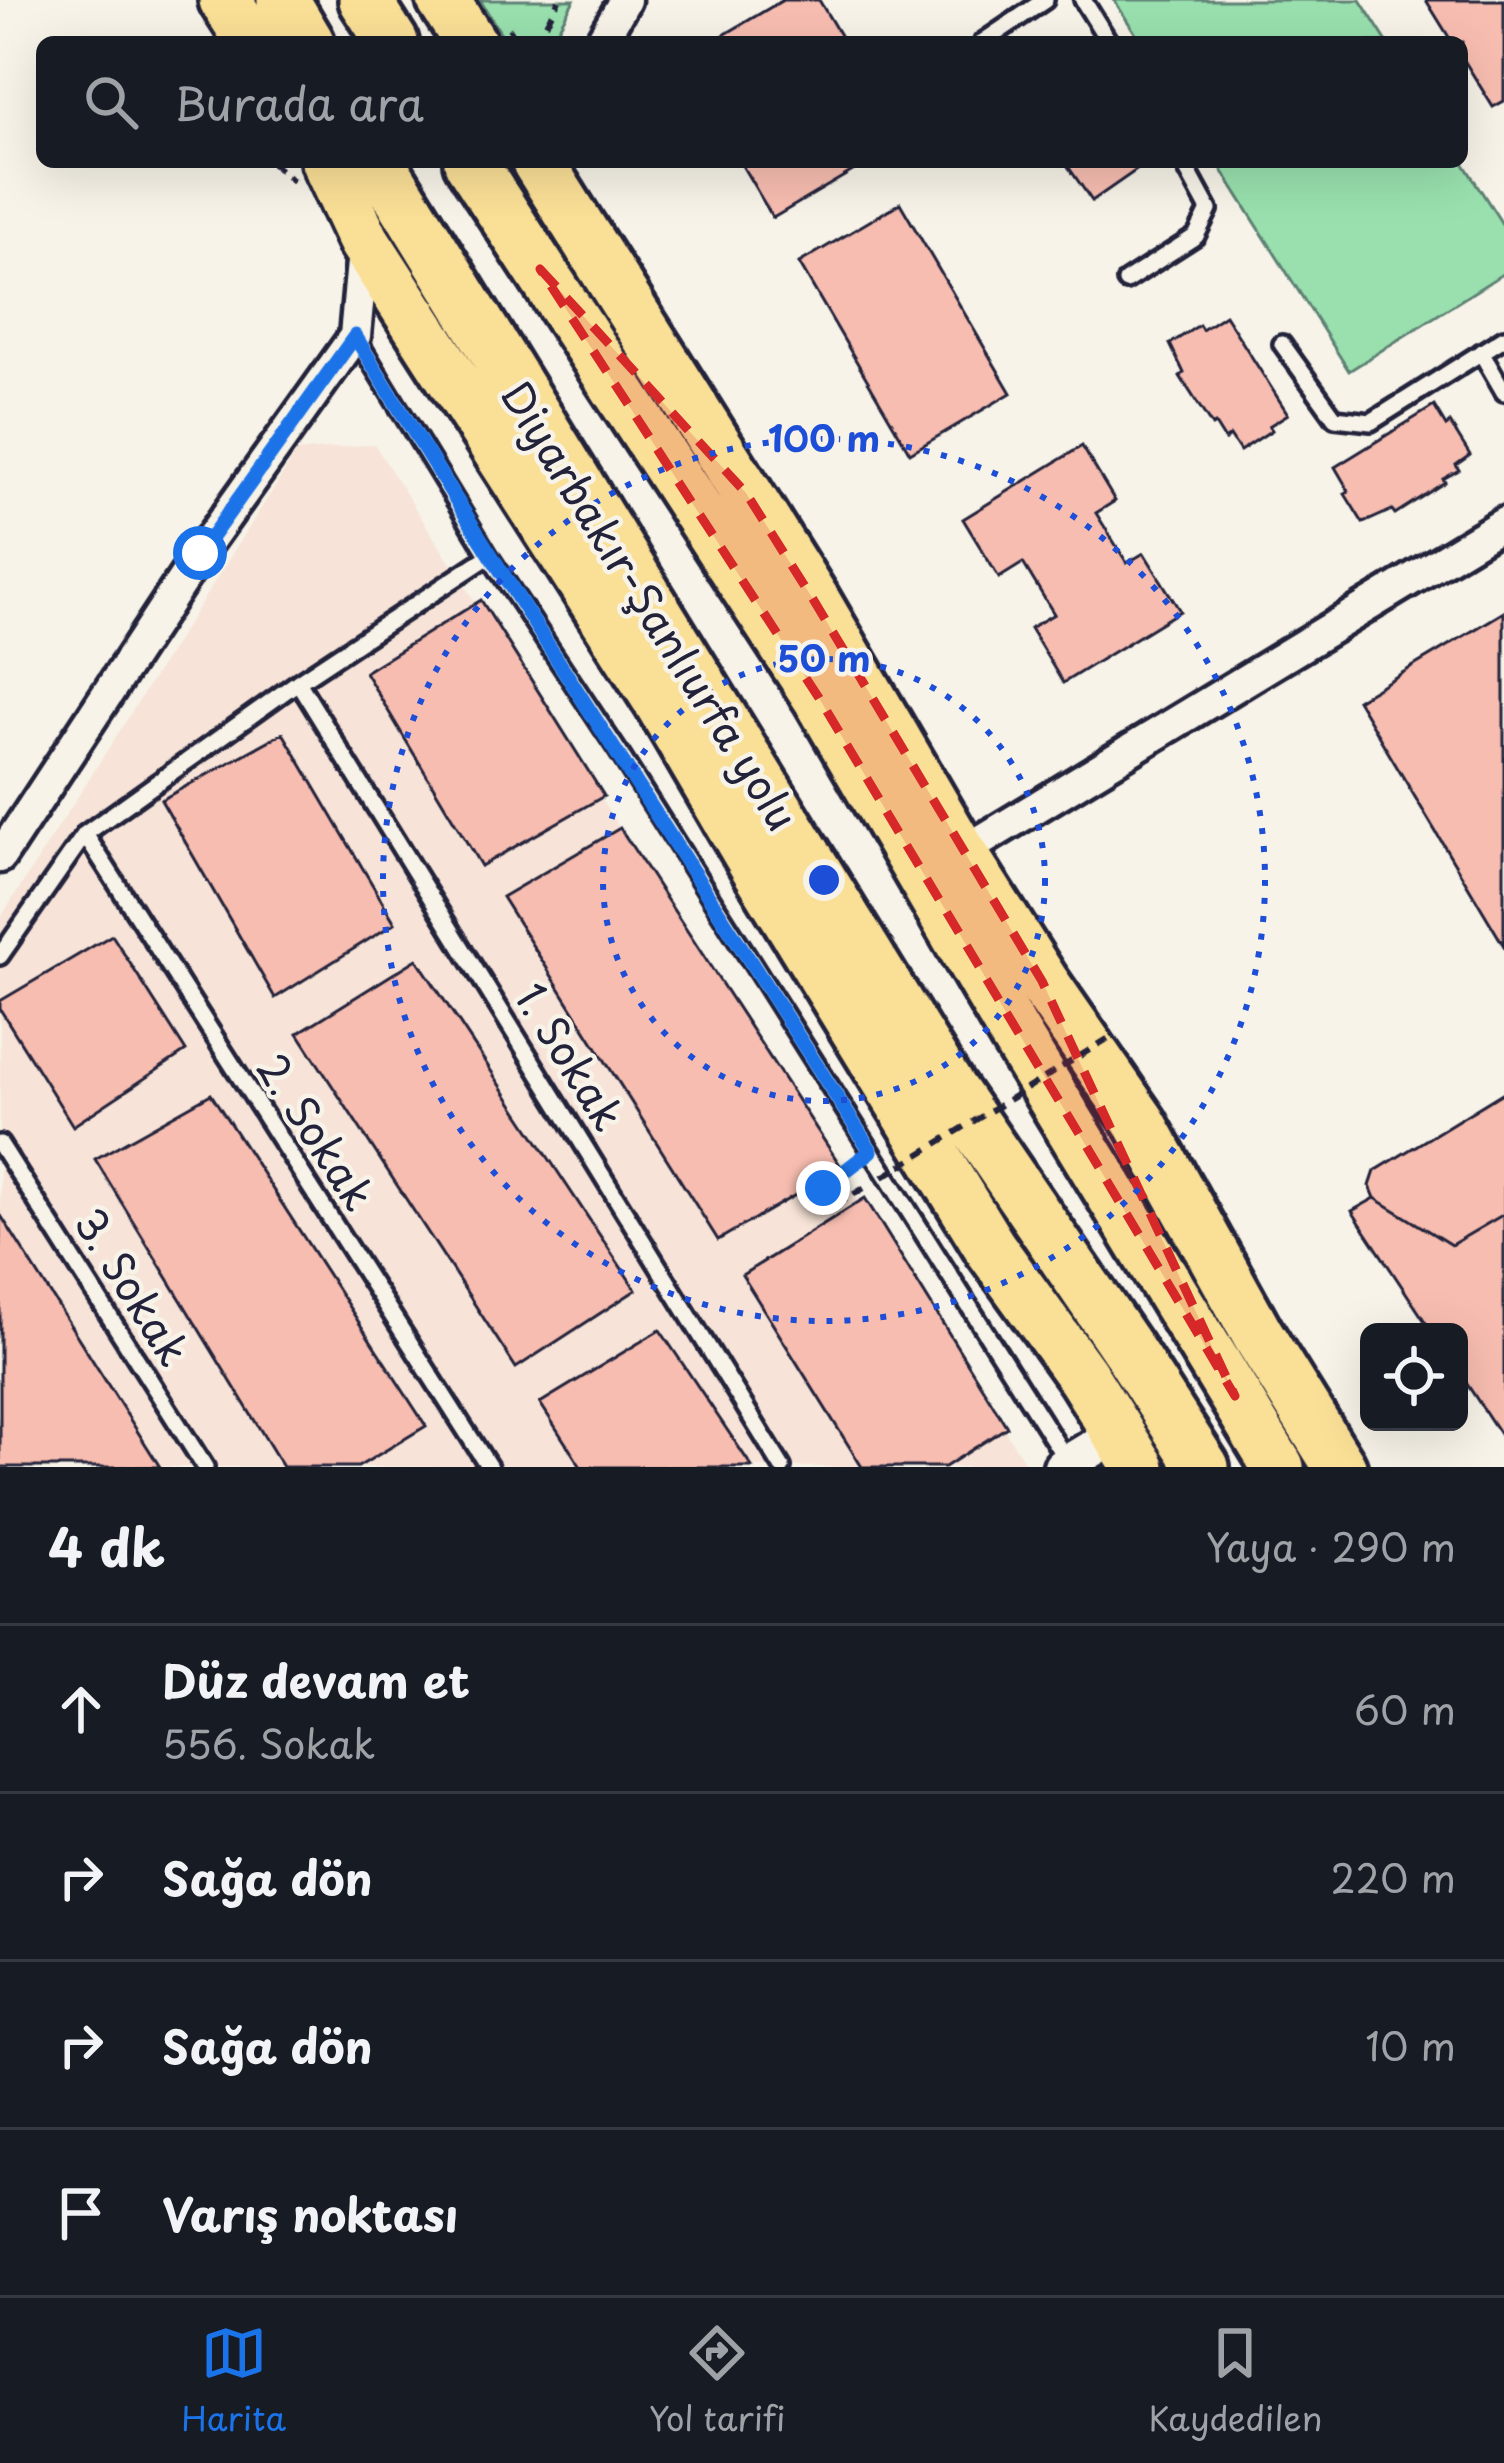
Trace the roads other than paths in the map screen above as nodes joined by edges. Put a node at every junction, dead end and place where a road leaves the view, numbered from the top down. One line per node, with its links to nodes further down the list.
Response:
1 (225, 0): 9 (highway)
2 (243, 0): 10 (highway)
3 (283, 0): 11 (highway)
4 (364, 0): 12 (highway)
5 (443, 0): 13 (highway)
6 (625, 0): 14 (street)
7 (1045, 0): 15 (lane)
8 (1083, 0): 16 (lane)
9 (248, 36)
10 (262, 36)
11 (304, 36)
12 (388, 36)
13 (466, 36)
14 (605, 36)
15 (992, 36)
16 (1105, 36)
17 (330, 168): 22 (highway)
18 (383, 168): 39 (highway, Diyarbakır-Şanlıurfa yolu)
19 (474, 168): 23 (highway, Diyarbakır-Şanlıurfa yolu)
20 (542, 168): 30 (highway)
21 (1186, 168): 24 (lane)
22 (364, 242): 25 (street); 34 (highway)
23 (539, 269): 30 (highway); 42 (highway, Diyarbakır-Şanlıurfa yolu)
24 (1126, 280)
25 (355, 336): 32 (lane); 37 (street)
26 (1504, 338): 28 (lane)
27 (1282, 344): 28 (lane)
28 (1480, 352): 29 (lane)
29 (1504, 392)
30 (746, 493): 36 (highway)
31 (1504, 523): 36 (street)
32 (489, 556): 33 (lane); 44 (lane)
33 (298, 682): 35 (lane); 47 (lane, 1. Sokak)
34 (660, 702): 39 (highway); 43 (highway)
35 (85, 834): 38 (lane); 46 (lane, 2. Sokak)
36 (961, 854): 40 (highway)
37 (0, 857)
38 (0, 956)
39 (877, 971): 48 (highway, Diyarbakır-Şanlıurfa yolu)
40 (1042, 980): 42 (highway); 50 (highway)
41 (0, 1144): 45 (lane, 3. Sokak)
42 (1235, 1396): 49 (highway, Diyarbakır-Şanlıurfa yolu)
43 (1128, 1450): 44 (street)
44 (1067, 1466)
45 (205, 1467)
46 (489, 1467)
47 (782, 1467)
48 (1203, 1467)
49 (1278, 1467)
50 (1340, 1467)

